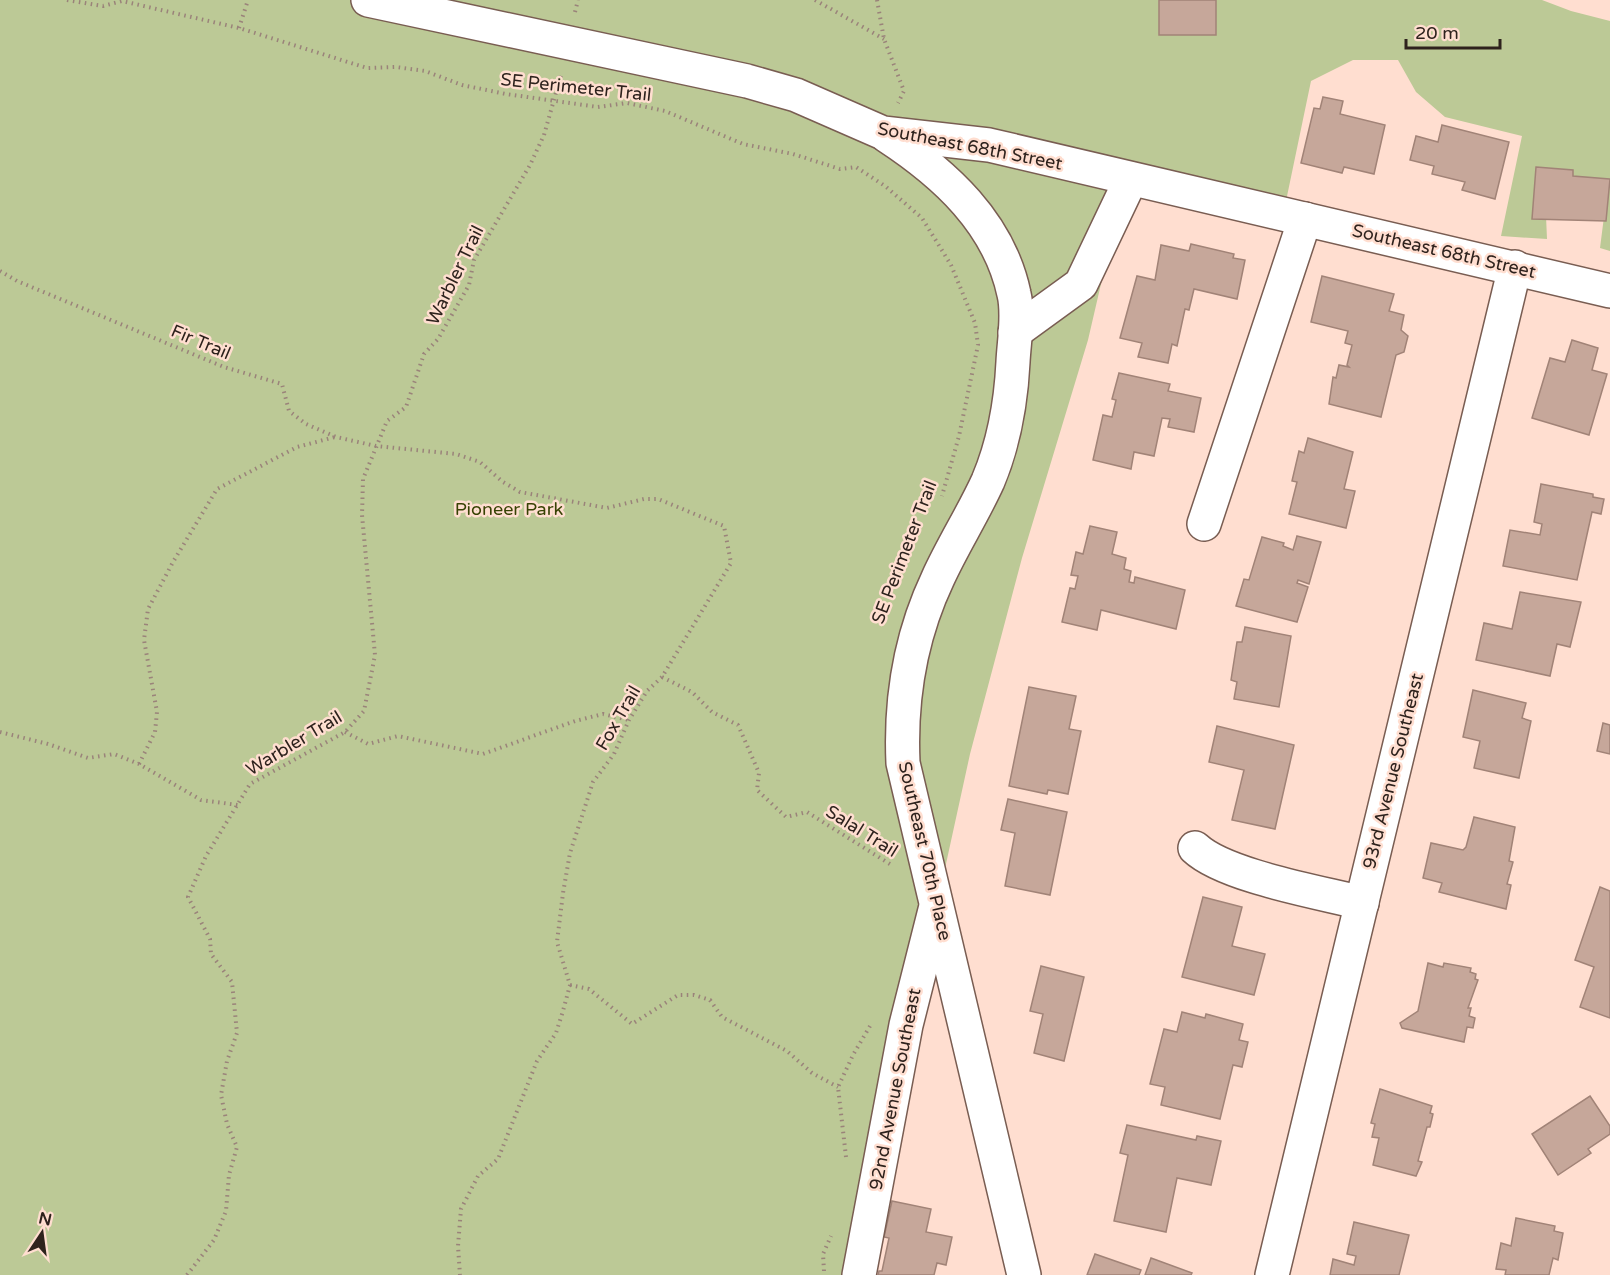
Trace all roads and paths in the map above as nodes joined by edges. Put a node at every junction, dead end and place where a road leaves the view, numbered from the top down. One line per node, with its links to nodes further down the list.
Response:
1 (66, 0): 8 (path, SE Perimeter Trail)
2 (248, 0): 8 (path)
3 (368, 0): 11 (street, Southeast 68th Street)
4 (578, 0): 7 (path)
5 (815, 0): 9 (path)
6 (877, 0): 9 (path)
7 (576, 6)
8 (239, 27): 10 (path, SE Perimeter Trail)
9 (884, 39): 11 (path)
10 (555, 100): 19 (path, Warbler Trail); 20 (path, SE Perimeter Trail)
11 (883, 133): 12 (street, Southeast 68th Street); 17 (street, Southeast 70th Place)
12 (1131, 179): 13 (street, Southeast 68th Street); 17 (street)
13 (1305, 219): 14 (street, Southeast 68th Street); 21 (street)
14 (1515, 267): 16 (street, Southeast 68th Street); 30 (street, 93rd Avenue Southeast)
15 (0, 271): 18 (path, Fir Trail)
16 (1610, 291)
17 (1015, 332): 31 (street, Southeast 70th Place)
18 (336, 437): 19 (path, Fir Trail); 26 (path)
19 (376, 446): 22 (path, Fox Trail); 25 (path, Warbler Trail)
20 (939, 507)
21 (1204, 524)
22 (662, 676): 23 (path, Fox Trail); 29 (path, Salal Trail)
23 (628, 720): 25 (path); 32 (path, Fox Trail)
24 (0, 732): 26 (path)
25 (345, 732): 27 (path, Warbler Trail)
26 (140, 764): 27 (path)
27 (238, 805): 37 (path, Warbler Trail)
28 (1195, 848): 30 (street)
29 (901, 870)
30 (1362, 903): 42 (street, 93rd Avenue Southeast)
31 (936, 905): 40 (street, 92nd Avenue Southeast); 41 (street, Southeast 70th Place)
32 (570, 985): 34 (path); 38 (path)
33 (872, 1020): 34 (path)
34 (838, 1087): 35 (path)
35 (847, 1167)
36 (835, 1228): 39 (path)
37 (186, 1275)
38 (460, 1275)
39 (825, 1275)
40 (860, 1275)
41 (1024, 1275)
42 (1272, 1275)

